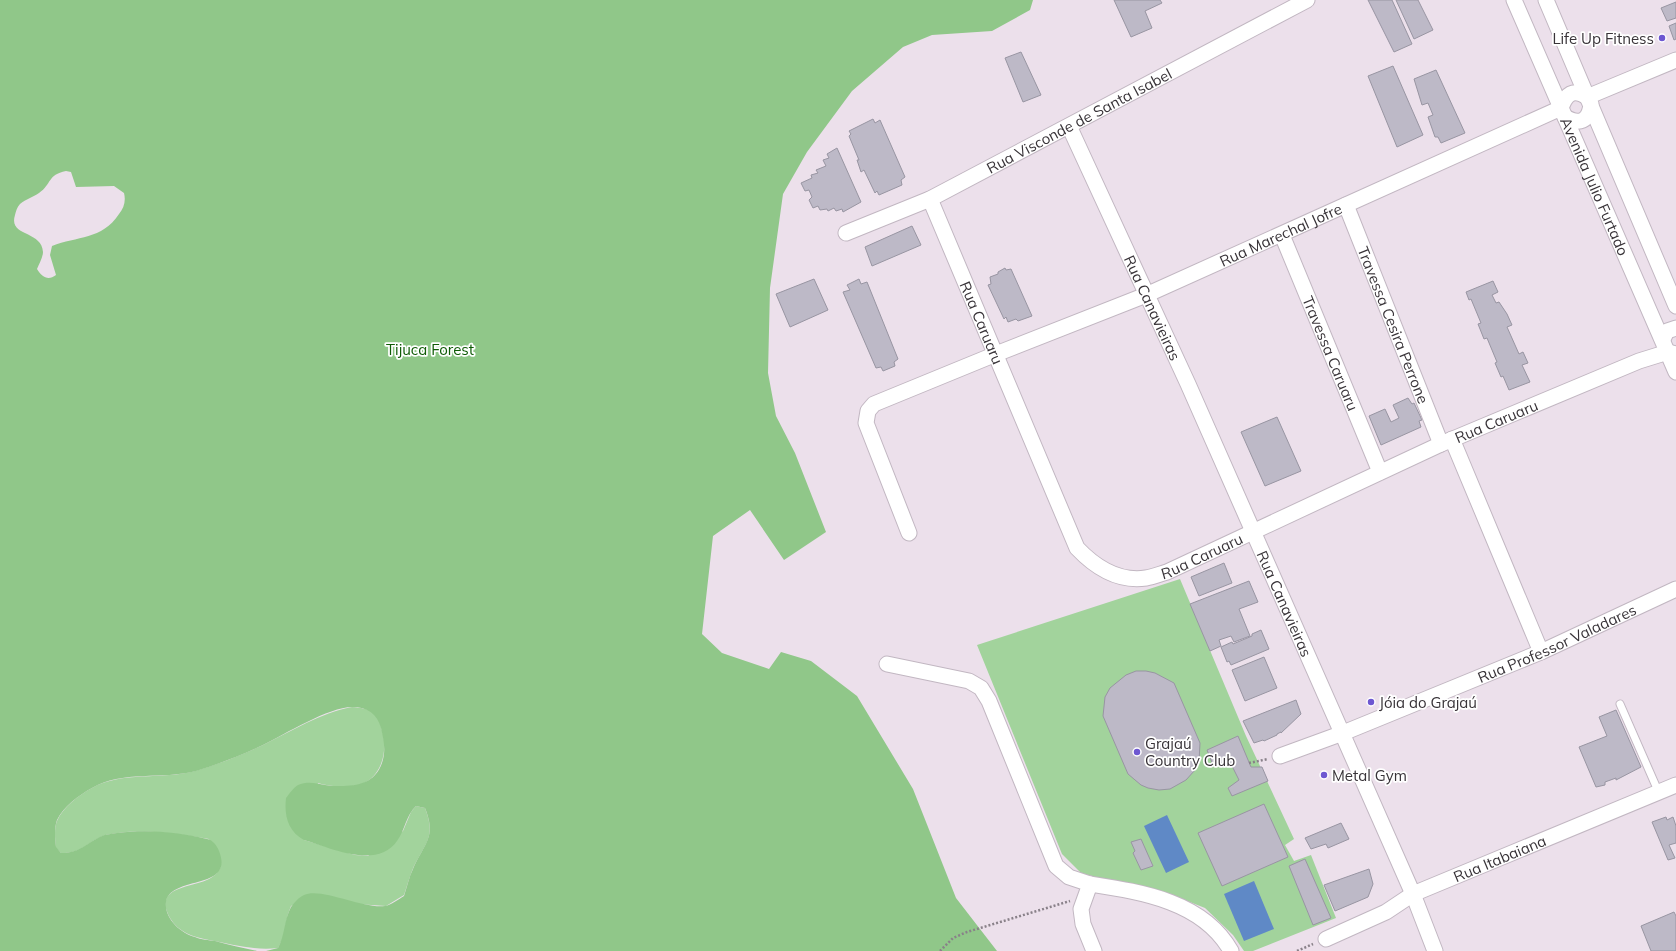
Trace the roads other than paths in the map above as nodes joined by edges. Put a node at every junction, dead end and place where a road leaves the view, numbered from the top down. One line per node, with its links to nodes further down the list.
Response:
1 (1308, 0): 7 (street, Rua Visconde de Santa Isabel)
2 (1514, 0): 6 (street, Avenida Julio Furtado)
3 (1546, 0): 5 (street, Avenida Julio Furtado)
4 (1676, 60): 5 (street)
5 (1589, 101): 6 (street, Rua Marechal Jofre); 6 (street); 13 (street, Avenida Julio Furtado)
6 (1563, 113): 9 (street, Rua Marechal Jofre); 15 (street, Avenida Julio Furtado)
7 (1069, 126): 8 (street, Rua Visconde de Santa Isabel); 12 (street, Rua Canavieiras)
8 (930, 199): 10 (street, Rua Visconde de Santa Isabel); 16 (street, Rua Caruaru)
9 (1346, 205): 11 (street, Rua Marechal Jofre); 18 (street, Travessa Cesira Perrone)
10 (846, 233)
11 (1282, 235): 12 (street, Rua Marechal Jofre); 19 (street, Travessa Caruaru)
12 (1146, 295): 16 (street, Rua Marechal Jofre); 20 (street, Rua Canavieiras)
13 (1676, 306)
14 (1676, 328): 15 (street, Rua Caruaru)
15 (1669, 348): 17 (street, Avenida Julio Furtado); 18 (street, Rua Caruaru)
16 (996, 354): 20 (street, Rua Caruaru); 21 (street, Rua Marechal Jofre)
17 (1676, 372)
18 (1446, 442): 19 (street, Rua Caruaru); 23 (street, Travessa Cesira Perrone)
19 (1380, 472): 20 (street, Rua Caruaru)
20 (1252, 532): 26 (street, Rua Canavieiras)
21 (909, 533)
22 (1676, 589): 23 (street, Rua Professor Valadares)
23 (1541, 652): 26 (street, Rua Professor Valadares)
24 (887, 664): 30 (street)
25 (1620, 704): 29 (lane)
26 (1342, 733): 27 (street, Rua Professor Valadares); 31 (street, Rua Canavieiras)
27 (1280, 756)
28 (1676, 786): 29 (street, Rua Itabaiana)
29 (1659, 793): 31 (street, Rua Itabaiana)
30 (1088, 890): 33 (street); 34 (street)
31 (1413, 894): 32 (street, Rua Itabaiana); 35 (street, Rua Canavieiras)
32 (1326, 938)
33 (1094, 951)
34 (1231, 951)
35 (1435, 951)

